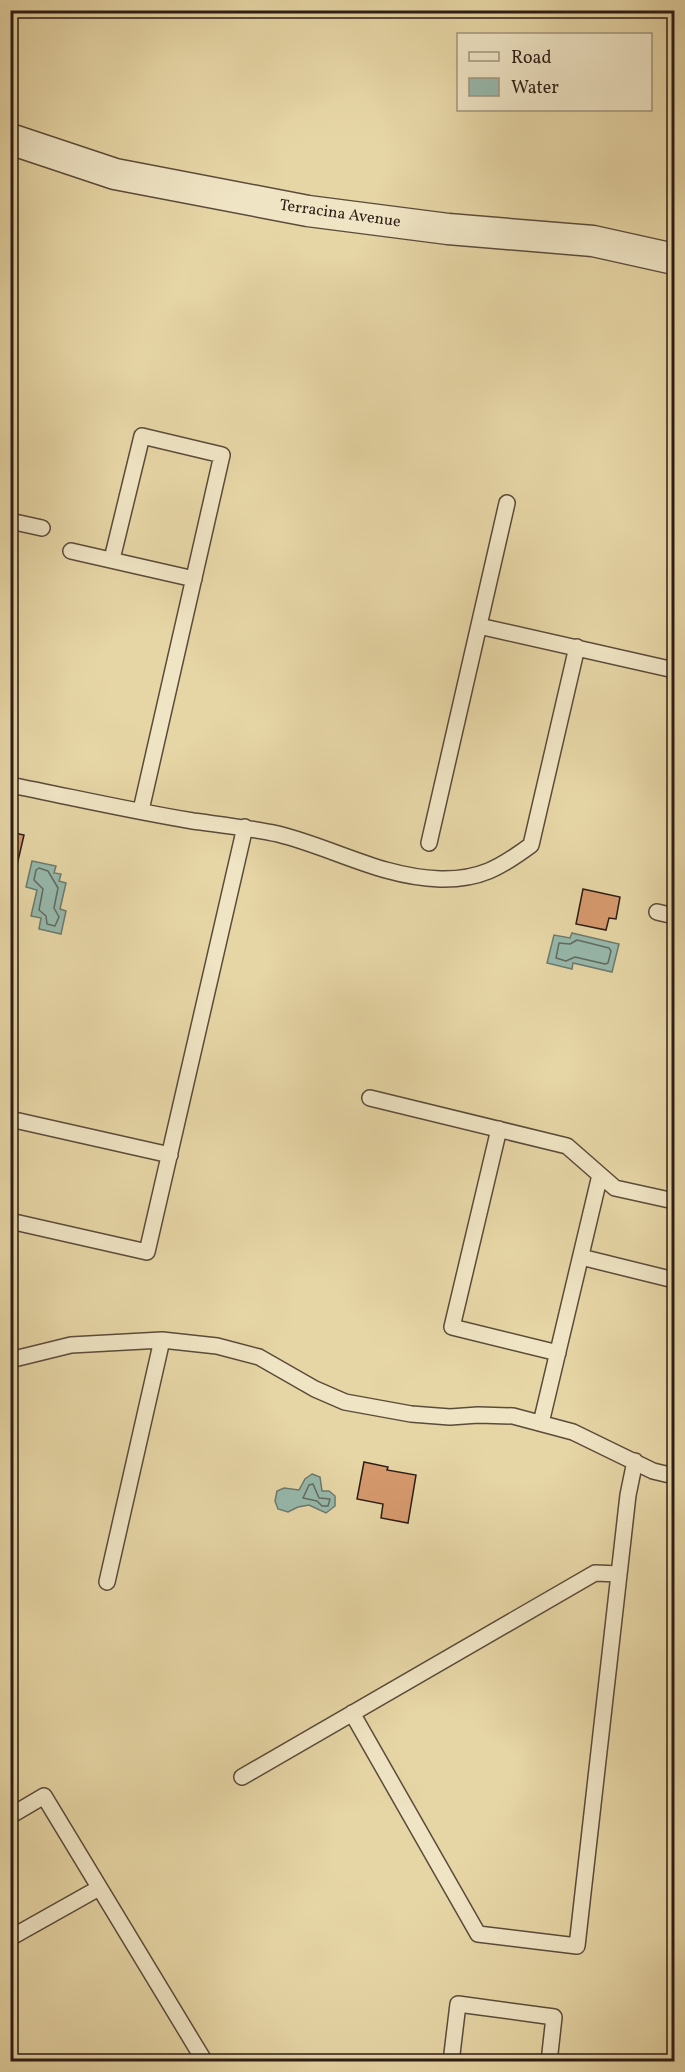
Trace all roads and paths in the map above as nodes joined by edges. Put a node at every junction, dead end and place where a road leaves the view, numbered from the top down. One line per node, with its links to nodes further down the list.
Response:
1 (10, 139): 2 (street, Terracina Avenue)
2 (675, 259)
3 (507, 503): 9 (lane)
4 (10, 521): 5 (lane)
5 (42, 528)
6 (72, 550): 7 (lane)
7 (112, 560): 8 (lane); 8 (lane)
8 (194, 579): 13 (lane)
9 (479, 626): 10 (lane); 15 (lane)
10 (577, 647): 11 (lane); 14 (lane)
11 (675, 670)
12 (10, 785): 13 (lane)
13 (141, 810): 14 (lane)
14 (245, 827): 21 (lane)
15 (429, 843)
16 (657, 912): 17 (lane)
17 (675, 916)
18 (370, 1098): 20 (lane)
19 (10, 1119): 21 (lane)
20 (499, 1129): 22 (lane); 28 (lane)
21 (170, 1155): 24 (lane)
22 (600, 1175): 23 (lane); 25 (lane)
23 (675, 1202)
24 (10, 1221)
25 (581, 1257): 26 (lane); 28 (lane)
26 (675, 1280)
27 (162, 1340): 29 (lane); 30 (lane); 34 (lane)
28 (558, 1353): 30 (lane)
29 (10, 1360)
30 (542, 1422): 31 (lane)
31 (634, 1461): 32 (lane); 33 (lane)
32 (675, 1476)
33 (619, 1574): 35 (lane); 35 (lane)
34 (107, 1582)
35 (352, 1713): 36 (lane)
36 (242, 1777)
37 (10, 1816): 38 (lane)
38 (99, 1887): 39 (lane); 40 (lane)
39 (10, 1938)
40 (204, 2061)
41 (451, 2061): 42 (lane)
42 (549, 2061)

